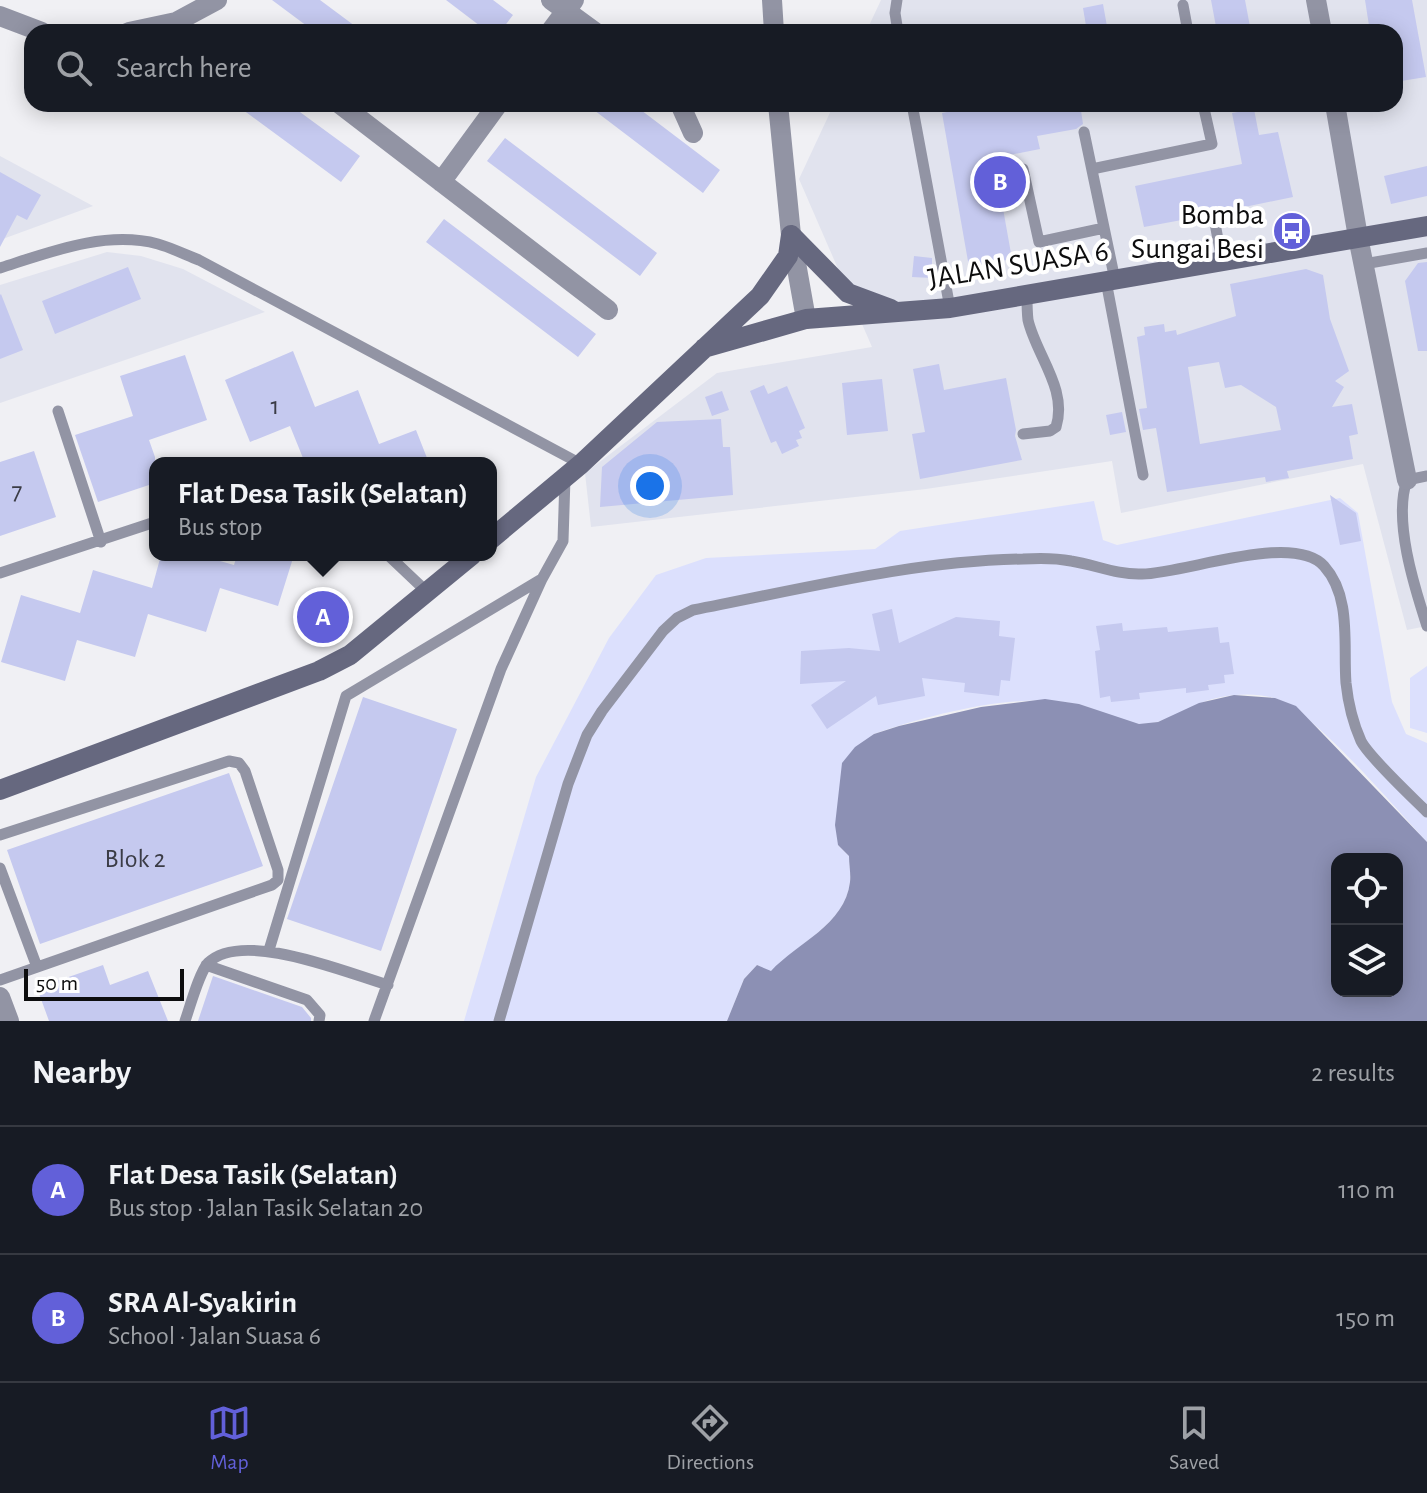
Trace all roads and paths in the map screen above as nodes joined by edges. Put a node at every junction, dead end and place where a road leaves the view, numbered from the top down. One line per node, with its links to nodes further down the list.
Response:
1 (217, 0): 8 (street)
2 (772, 0): 11 (street)
3 (897, 0): 12 (lane)
4 (1316, 0): 14 (street)
5 (564, 4): 9 (street); 10 (street)
6 (1183, 5): 13 (lane)
7 (0, 16): 15 (street)
8 (167, 24)
9 (554, 24)
10 (586, 24)
11 (774, 24)
12 (897, 24)
13 (1187, 24)
14 (1320, 24)
15 (24, 25)
16 (350, 112): 27 (street)
17 (492, 112): 27 (street)
18 (684, 112): 24 (street)
19 (779, 112): 31 (street)
20 (913, 112): 39 (lane)
21 (1205, 112): 26 (lane)
22 (1336, 112): 32 (street)
23 (1084, 132): 26 (lane)
24 (693, 133)
25 (1023, 169): 30 (lane)
26 (1092, 169): 30 (lane)
27 (441, 182): 40 (street)
28 (1214, 218): 34 (lane)
29 (1427, 226): 32 (street, JALAN SUASA 6)
30 (1104, 228): 37 (lane)
31 (791, 235): 41 (street); 42 (street); 43 (street)
32 (1358, 237): 34 (street, JALAN SUASA 6); 35 (street)
33 (1427, 253): 35 (lane)
34 (1222, 261): 37 (street, JALAN SUASA 6)
35 (1364, 264): 48 (street)
36 (0, 268): 46 (lane)
37 (1110, 280): 38 (street, JALAN SUASA 6); 47 (lane)
38 (1027, 295): 39 (street, JALAN SUASA 6); 45 (lane)
39 (950, 308): 41 (street, JALAN SUASA 6)
40 (608, 310)
41 (898, 312): 42 (street, JALAN SUASA 6)
42 (806, 319): 43 (street, JALAN SUASA 6)
43 (704, 348): 46 (street)
44 (58, 411): 51 (lane)
45 (1023, 434)
46 (573, 471): 50 (street); 55 (lane)
47 (1143, 475)
48 (1417, 478): 57 (lane)
49 (149, 524): 51 (lane)
50 (497, 534)
51 (101, 542): 54 (lane)
52 (394, 561): 56 (lane)
53 (465, 561): 56 (street)
54 (0, 573)
55 (542, 579): 62 (lane); 66 (lane)
56 (427, 592): 58 (street)
57 (1427, 626)
58 (0, 790)
59 (1427, 812): 72 (lane)
60 (0, 835): 64 (lane)
61 (0, 868): 64 (lane)
62 (269, 950): 63 (lane); 66 (lane)
63 (206, 965): 69 (lane); 70 (lane)
64 (37, 967): 65 (lane)
65 (0, 980)
66 (388, 985): 71 (lane)
67 (0, 997): 68 (street)
68 (9, 1021)
69 (185, 1021)
70 (319, 1021)
71 (374, 1021)
72 (499, 1021)

